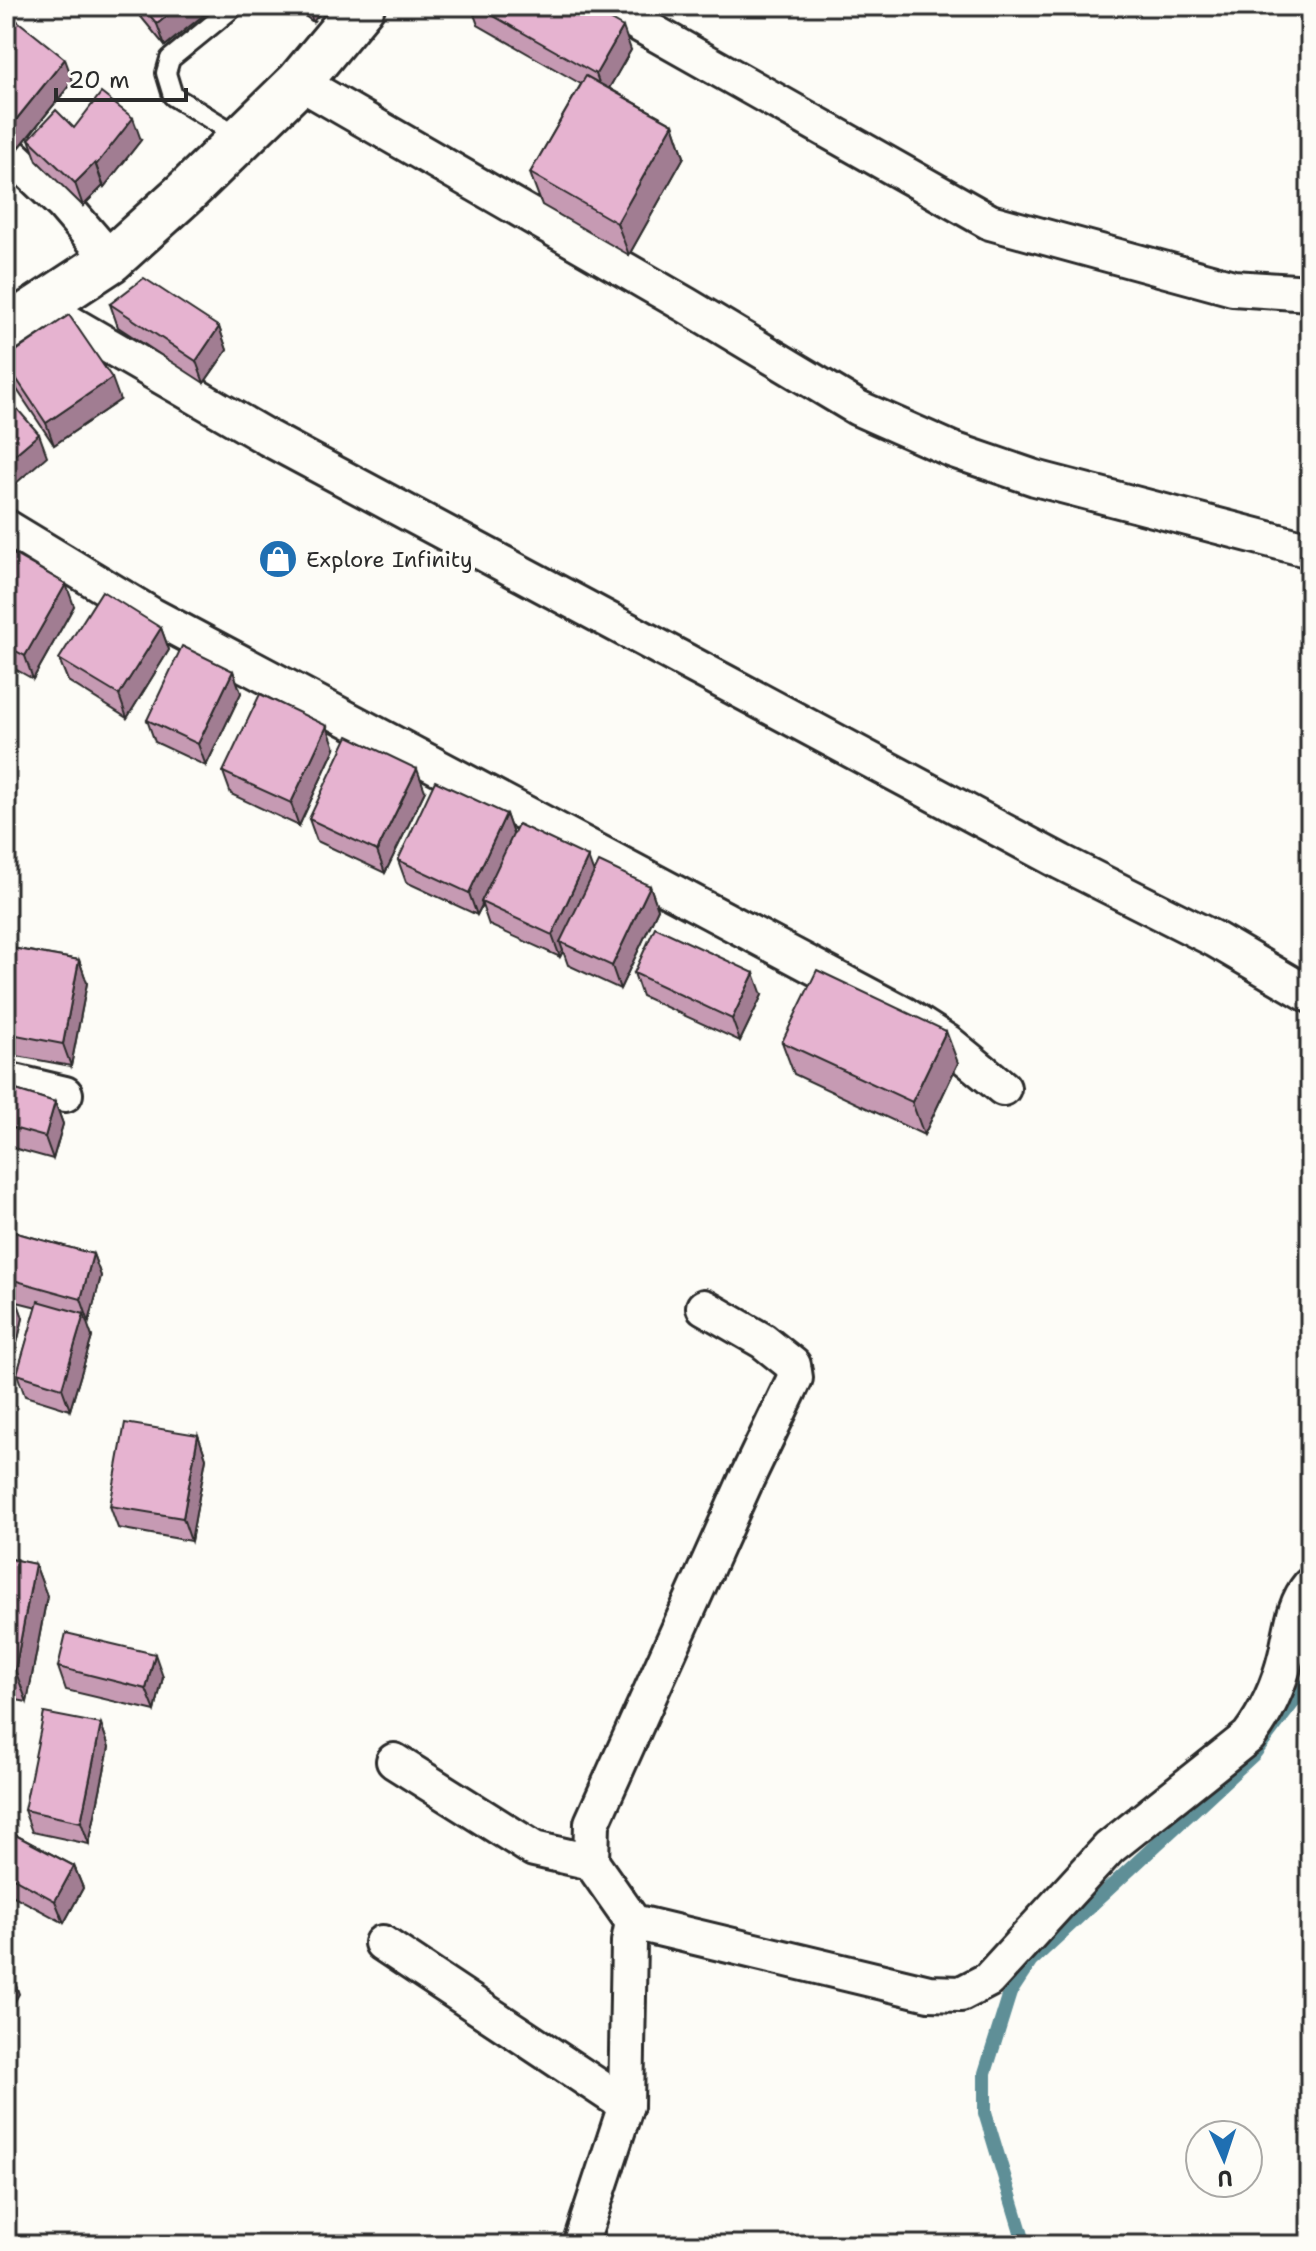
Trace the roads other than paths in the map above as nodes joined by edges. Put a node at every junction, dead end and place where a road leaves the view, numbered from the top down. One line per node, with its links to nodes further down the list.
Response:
1 (235, 6): 5 (lane)
2 (362, 6): 4 (street)
3 (607, 6): 8 (street)
4 (299, 82): 5 (street); 12 (street)
5 (241, 138): 7 (street)
6 (6, 150): 7 (street)
7 (111, 260): 9 (street)
8 (1310, 293)
9 (42, 307): 10 (street); 13 (street)
10 (6, 329)
11 (6, 527): 15 (street)
12 (1310, 550)
13 (1310, 995)
14 (6, 1080): 16 (street)
15 (1003, 1088)
16 (65, 1094)
17 (704, 1307): 20 (street)
18 (1310, 1585): 21 (street)
19 (394, 1761): 20 (street)
20 (591, 1862): 21 (street)
21 (633, 1922): 23 (street)
22 (382, 1943): 23 (street)
23 (626, 2105): 24 (street)
24 (580, 2245)

